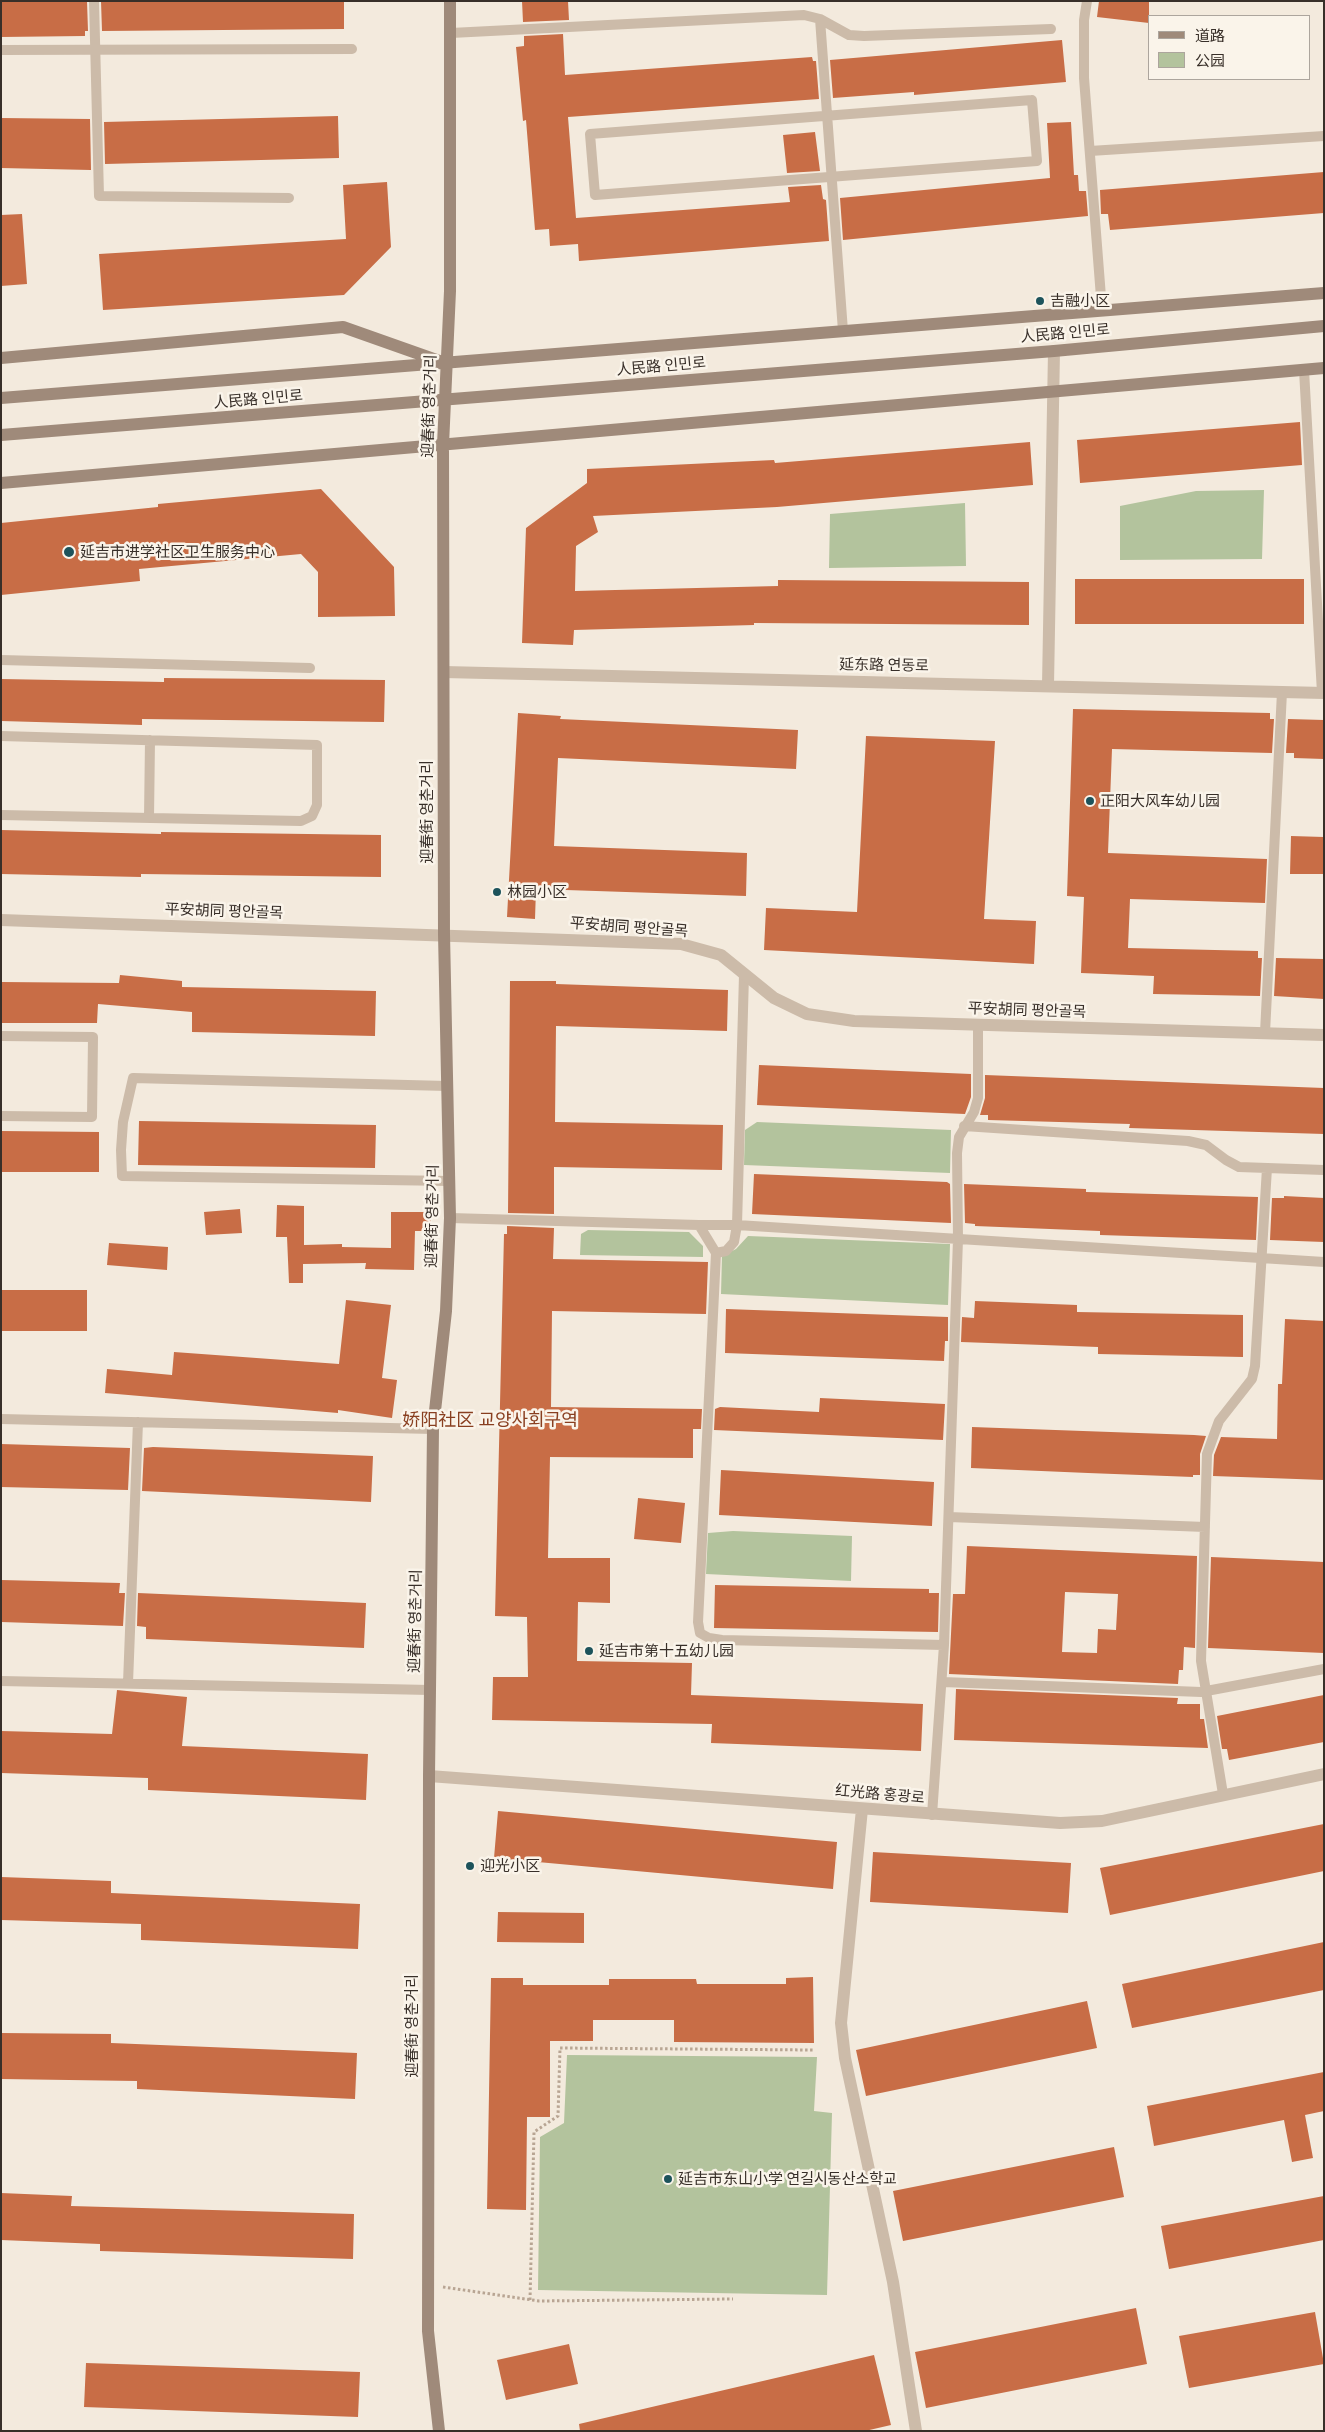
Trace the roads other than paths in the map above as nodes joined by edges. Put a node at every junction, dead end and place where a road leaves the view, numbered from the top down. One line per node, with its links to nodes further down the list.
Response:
1 (94, 1): 9 (lane)
2 (450, 1): 6 (street, 迎春街 영춘거리)
3 (1086, 1): 12 (lane)
4 (820, 19): 5 (lane); 6 (lane); 10 (lane)
5 (1051, 29)
6 (451, 33): 21 (street, 迎春街 영춘거리)
7 (352, 49): 9 (lane)
8 (1, 50): 9 (lane)
9 (95, 50): 14 (lane)
10 (827, 115): 13 (lane); 13 (lane); 13 (lane)
11 (1324, 136): 12 (lane)
12 (1090, 151): 16 (lane)
13 (832, 176): 18 (lane)
14 (289, 198)
15 (1324, 293): 16 (street, 人民路 인민로)
16 (1102, 310): 18 (street, 人民路 인민로)
17 (1324, 326): 19 (street, 人民路 인민로)
18 (843, 331): 21 (street, 人民路 인민로)
19 (1054, 351): 24 (street); 26 (street, 人民路 인민로)
20 (1, 358): 21 (street)
21 (447, 364): 25 (street, 人民路 인민로); 26 (street, 迎春街 영춘거리)
22 (1324, 368): 23 (street)
23 (1304, 370): 24 (street); 35 (lane)
24 (1053, 391): 28 (street); 33 (street)
25 (1, 398)
26 (446, 400): 27 (street, 人民路 인민로); 28 (street, 迎春街 영춘거리)
27 (1, 435)
28 (443, 445): 29 (street); 32 (street, 迎春街 영춘거리)
29 (1, 483)
30 (1, 660): 31 (lane)
31 (310, 668)
32 (444, 672): 33 (street, 延东路 연동로); 41 (street, 迎春街 영춘거리)
33 (1048, 685): 34 (street, 延东路 연동로)
34 (1282, 692): 35 (street, 延东路 연동로); 44 (lane)
35 (1323, 693)
36 (1, 736): 37 (lane)
37 (150, 740): 39 (lane); 39 (lane)
38 (1, 815): 39 (lane)
39 (149, 818)
40 (1, 920): 41 (street, 平安胡同 평안골목)
41 (444, 934): 42 (street, 平安胡同 평안골목); 47 (street, 迎春街 영춘거리)
42 (744, 974): 43 (street, 平安胡同 평안골목); 55 (lane)
43 (978, 1024): 44 (street, 平安胡同 평안골목); 49 (lane)
44 (1265, 1034): 45 (street, 平安胡同 평안골목)
45 (1324, 1035)
46 (1, 1036): 48 (lane)
47 (447, 1086): 52 (street, 迎春街 영춘거리); 52 (lane)
48 (1, 1116)
49 (964, 1126): 50 (lane); 56 (lane)
50 (1267, 1168): 51 (lane); 58 (lane)
51 (1324, 1170)
52 (450, 1181): 53 (street, 迎春街 영춘거리)
53 (450, 1218): 54 (lane); 62 (street, 迎春街 영춘거리)
54 (699, 1225): 55 (lane); 57 (lane)
55 (737, 1225): 56 (lane); 57 (lane)
56 (958, 1239): 58 (lane); 63 (lane)
57 (716, 1253): 65 (lane)
58 (1262, 1258): 59 (lane); 64 (lane)
59 (1324, 1262)
60 (1, 1419): 61 (lane)
61 (138, 1422): 62 (lane); 69 (lane)
62 (433, 1429): 70 (street, 迎春街 영춘거리)
63 (948, 1517): 64 (lane); 65 (lane)
64 (1204, 1527): 71 (lane)
65 (944, 1645): 68 (lane)
66 (1324, 1669): 71 (lane)
67 (1, 1681): 69 (lane)
68 (943, 1682): 71 (lane); 76 (lane)
69 (128, 1683): 70 (lane)
70 (430, 1690): 73 (street, 迎春街 영춘거리)
71 (1207, 1691): 74 (lane)
72 (1324, 1774): 74 (street, 红光路 홍광로)
73 (429, 1776): 75 (street, 红光路 홍광로); 77 (street, 迎春街 영춘거리)
74 (1223, 1794): 76 (street, 红光路 홍광로)
75 (862, 1808): 76 (street, 红光路 홍광로); 78 (street)
76 (932, 1815)
77 (439, 2431)
78 (916, 2431)

